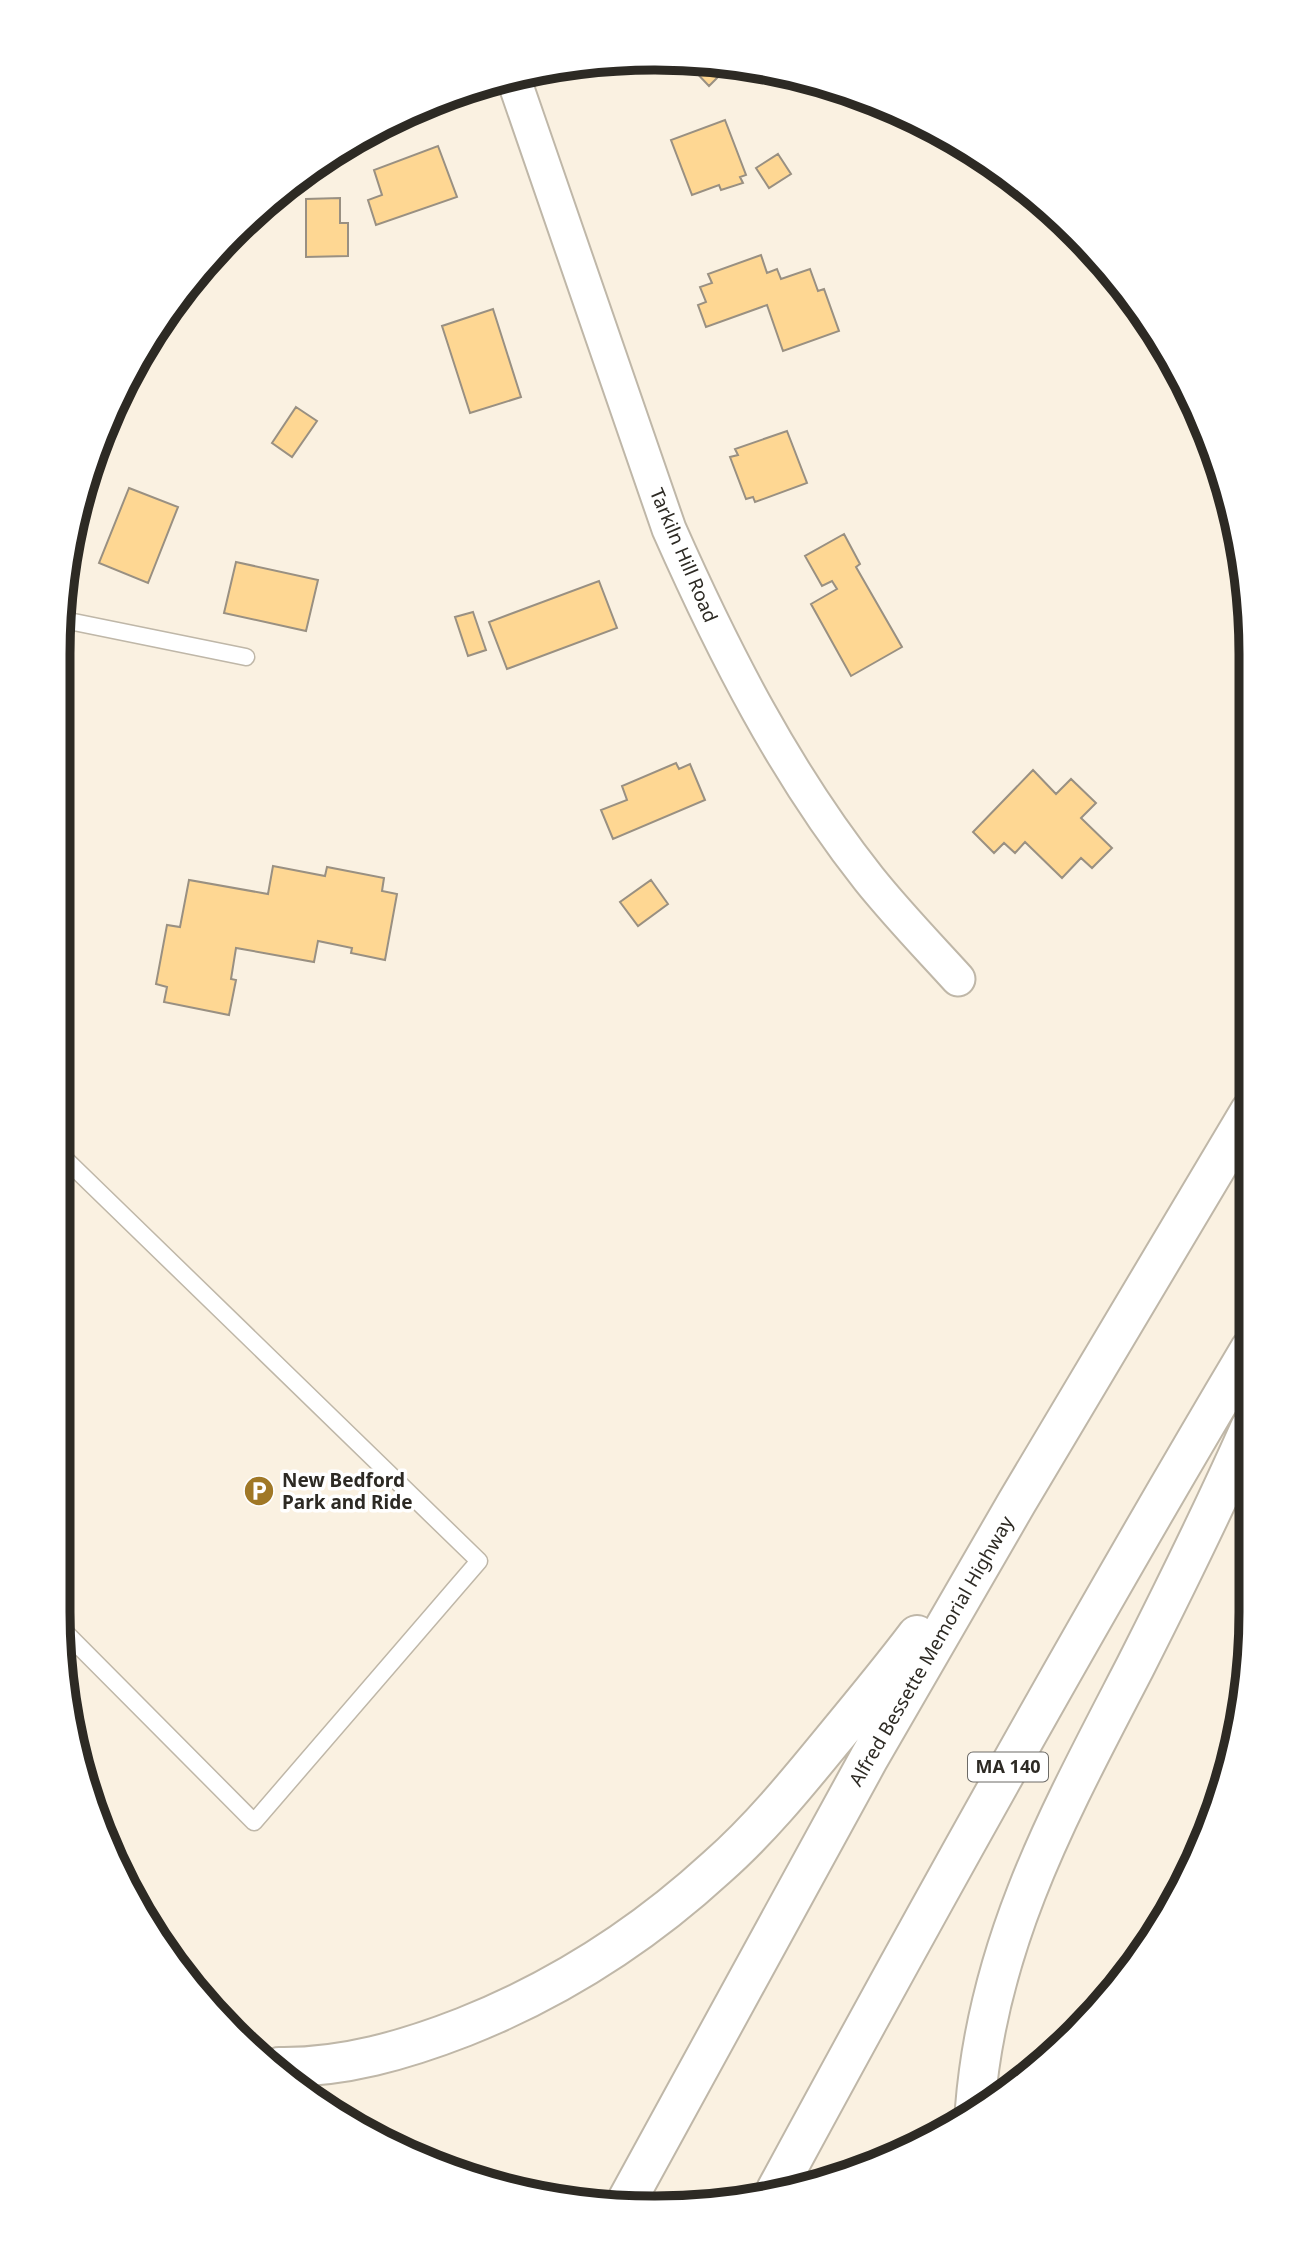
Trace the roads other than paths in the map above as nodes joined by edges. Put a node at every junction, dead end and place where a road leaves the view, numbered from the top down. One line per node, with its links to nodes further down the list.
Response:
1 (516, 87): 4 (street, Tarkiln Hill Road)
2 (71, 621): 3 (lane)
3 (247, 657)
4 (958, 979)
5 (1239, 1129): 9 (highway, Alfred Bessette Memorial Highway)
6 (70, 1164): 10 (lane)
7 (1239, 1368): 13 (highway, MA 140)
8 (1239, 1452): 12 (highway)
9 (1017, 1502): 11 (highway); 14 (highway, Alfred Bessette Memorial Highway)
10 (71, 1639)
11 (288, 2066)
12 (976, 2099)
13 (780, 2182)
14 (630, 2195)

